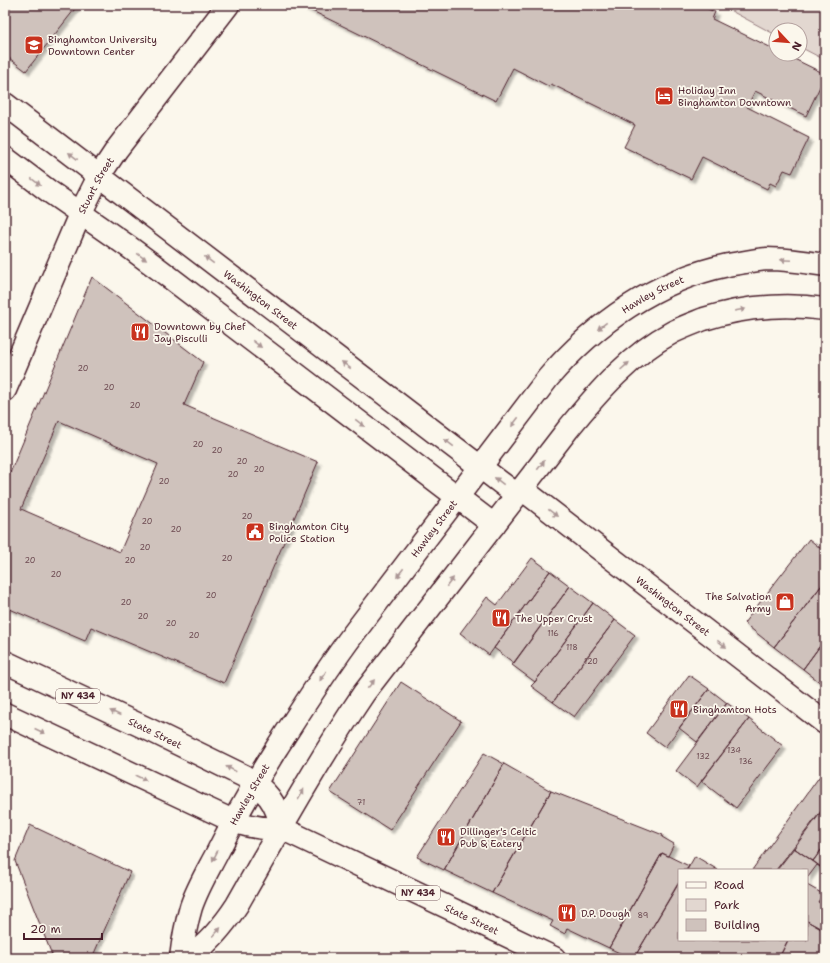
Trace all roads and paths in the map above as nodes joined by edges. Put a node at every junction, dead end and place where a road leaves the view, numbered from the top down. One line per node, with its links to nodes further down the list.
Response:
1 (228, 5): 4 (street, Stuart Street)
2 (5, 104): 4 (street, Washington Street, one-way to 2)
3 (5, 158): 5 (street, one-way to 5)
4 (99, 176): 5 (street, Stuart Street); 9 (street, Washington Street, one-way to 4)
5 (80, 214): 8 (street, Stuart Street); 11 (street, one-way to 11)
6 (825, 265): 9 (street, Hawley Street, one-way to 9)
7 (825, 309): 10 (street, one-way to 7)
8 (5, 390)
9 (480, 467): 10 (street, Washington Street, one-way to 9); 11 (street, Hawley Street)
10 (519, 492): 12 (street); 15 (street, Washington Street, one-way to 15)
11 (457, 497): 12 (street); 16 (street, Hawley Street, one-way to 16)
12 (494, 525): 18 (street, one-way to 12)
13 (5, 662): 16 (street, State Street / NY 434, one-way to 13)
14 (5, 714): 17 (street, State Street / NY 434, one-way to 17)
15 (825, 723)
16 (255, 783): 17 (street, Hawley Street); 18 (street, State Street / NY 434)
17 (233, 821): 18 (street, State Street / NY 434); 19 (street, Hawley Street, one-way to 19)
18 (281, 828): 20 (street, one-way to 18); 21 (street, State Street / NY 434)
19 (181, 958)
20 (188, 958)
21 (554, 958)

